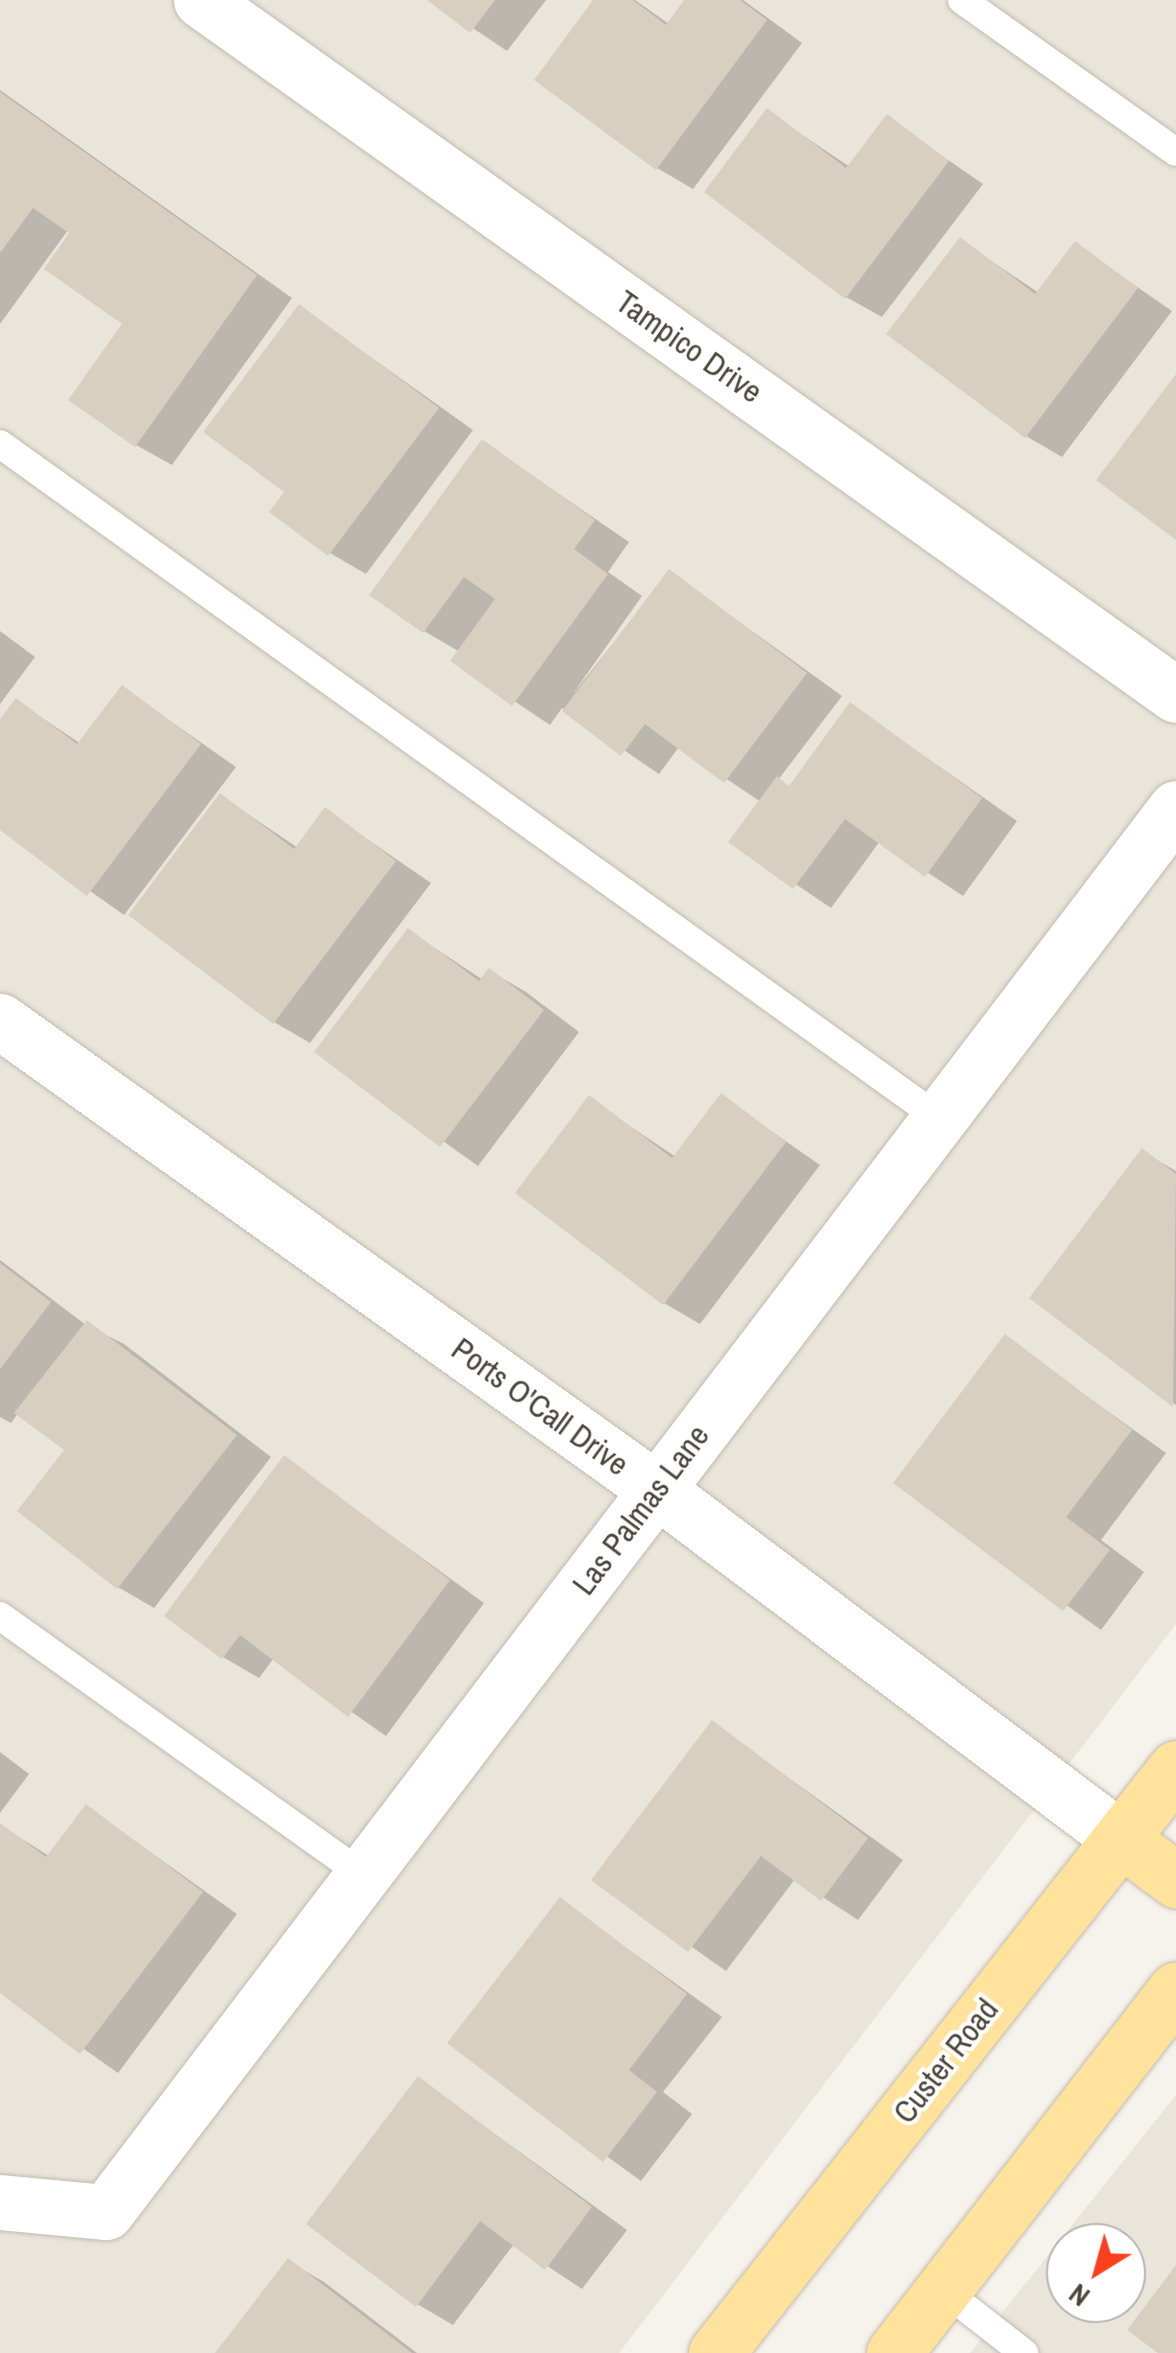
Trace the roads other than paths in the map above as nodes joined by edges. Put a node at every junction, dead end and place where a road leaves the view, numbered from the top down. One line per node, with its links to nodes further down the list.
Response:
1 (201, 0): 5 (street, Tampico Drive)
2 (962, 0): 3 (lane)
3 (1176, 152)
4 (0, 444): 8 (lane)
5 (1176, 695)
6 (1176, 808): 8 (street, Las Palmas Lane)
7 (0, 1021): 9 (street, Ports O'Call Drive)
8 (940, 1119): 9 (street, Las Palmas Lane)
9 (657, 1490): 12 (street, Ports O'Call Drive); 13 (street, Las Palmas Lane)
10 (0, 1616): 13 (lane)
11 (1176, 1768): 12 (main road, Custer Road)
12 (1121, 1839): 14 (main road); 18 (main road, Custer Road)
13 (363, 1875): 16 (street, Las Palmas Lane)
14 (1176, 1880)
15 (1176, 1990): 17 (main road)
16 (5, 2214)
17 (943, 2290): 19 (main road); 20 (lane)
18 (716, 2353)
19 (894, 2353)
20 (1024, 2353)

